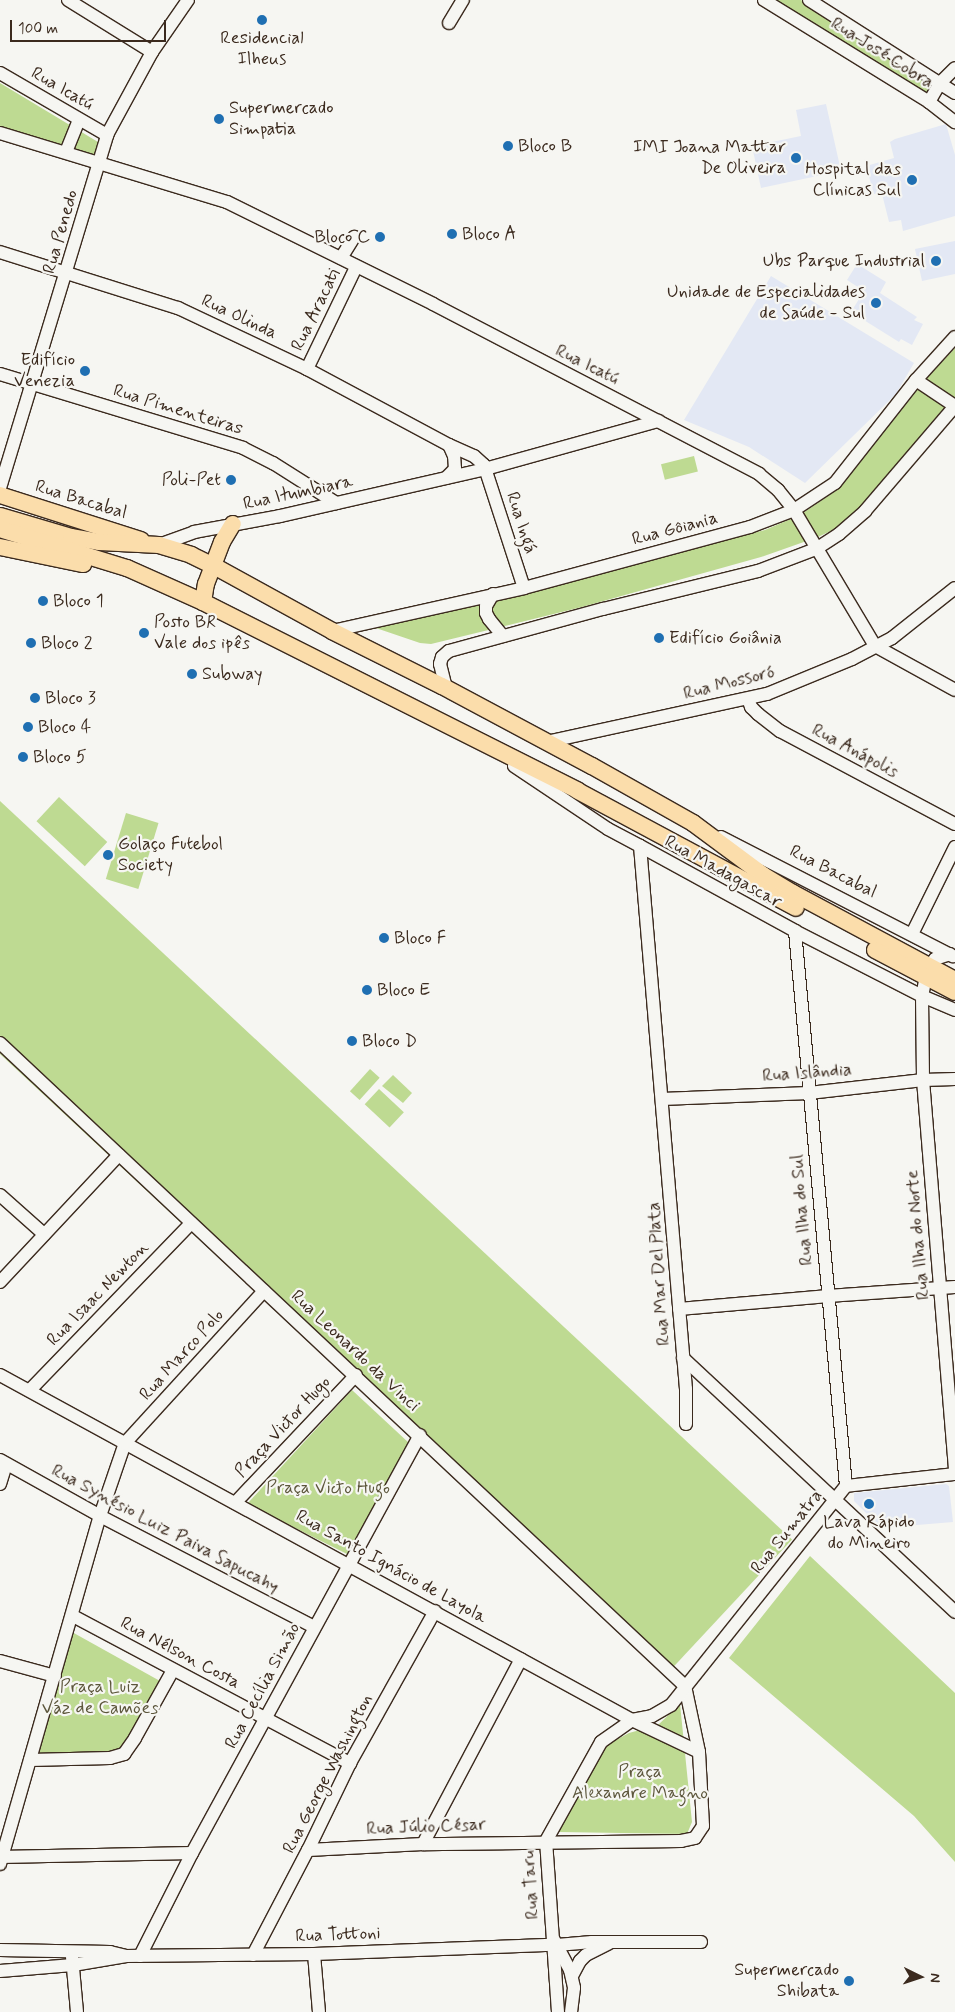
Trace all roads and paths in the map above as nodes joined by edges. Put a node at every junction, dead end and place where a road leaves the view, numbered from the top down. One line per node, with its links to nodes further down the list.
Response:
1 (68, 0): 7 (street)
2 (188, 0): 7 (street, Rua Penedo)
3 (463, 0): 6 (street)
4 (764, 0): 12 (street, Rua José Cobra)
5 (809, 0): 10 (street, Rua José Cobra)
6 (449, 23)
7 (152, 52): 16 (street, Rua Penedo)
8 (955, 68): 10 (street)
9 (0, 73): 13 (street, Rua Icatú)
10 (940, 83): 11 (street, Rua José Cobra); 12 (street)
11 (955, 93)
12 (929, 102): 14 (street, Rua José Cobra)
13 (79, 119): 16 (street, Rua Icatú); 17 (street)
14 (955, 122)
15 (0, 132): 17 (street, Rua Icatú)
16 (107, 136): 18 (street, Rua Penedo)
17 (66, 152): 18 (street, Rua Icatú)
18 (99, 162): 21 (street, Rua Icatú); 23 (street, Rua Penedo)
19 (354, 237): 21 (street)
20 (0, 252): 23 (street, Rua Olinda)
21 (341, 258): 22 (street, Rua Icatú)
22 (356, 267): 25 (street, Rua Aracati); 30 (street, Rua Icatú)
23 (67, 272): 25 (street, Rua Olinda); 28 (street, Rua Penedo)
24 (955, 337): 27 (street, Rua Gôiania)
25 (307, 369): 31 (street, Rua Olinda)
26 (0, 374): 28 (street, Rua Pimenteiras)
27 (916, 380): 29 (street); 37 (street, Rua Gôiania)
28 (31, 384): 34 (street, Rua Penedo); 36 (street, Rua Pimenteiras)
29 (955, 406): 43 (street)
30 (658, 421): 32 (street); 37 (street, Rua Icatú)
31 (449, 445): 32 (street, Rua Olinda); 33 (street)
32 (486, 469): 33 (street, Rua Itumbiara); 46 (street, Rua Ingá)
33 (446, 478): 36 (street, Rua Itumbiara)
34 (0, 488)
35 (0, 496): 41 (main road, Rua Bacabal)
36 (336, 503): 39 (street, Rua Itumbiara)
37 (794, 510): 43 (street, Rua Icatú); 46 (street, Rua Gôiania)
38 (0, 516): 41 (main road)
39 (233, 524): 41 (street, Rua Itumbiara); 44 (main road)
40 (0, 529): 45 (main road)
41 (155, 544): 44 (main road, Rua Bacabal)
42 (0, 547): 45 (main road)
43 (816, 549): 51 (street); 52 (street, Rua Icatú)
44 (214, 566): 49 (main road); 50 (main road, Rua Bacabal)
45 (127, 568): 49 (main road)
46 (524, 588): 48 (street, Rua Gôiania)
47 (955, 588): 52 (street, Rua Mossoró)
48 (493, 594): 50 (street, Rua Gôiania); 51 (street)
49 (204, 602): 57 (main road)
50 (332, 631): 53 (main road, Rua Bacabal)
51 (503, 636): 53 (street)
52 (875, 646): 54 (street); 55 (street, Rua Mossoró)
53 (446, 688): 56 (main road, Rua Bacabal)
54 (955, 690)
55 (748, 699): 56 (street, Rua Mossoró); 61 (street, Rua Anápolis)
56 (546, 742): 58 (main road, Rua Bacabal)
57 (486, 746): 59 (main road); 62 (street, Rua Madagascar)
58 (592, 766): 59 (main road); 60 (main road, Rua Bacabal)
59 (578, 791): 67 (main road)
60 (693, 823): 65 (street, Rua Bacabal); 67 (main road, Rua Bacabal)
61 (955, 824)
62 (640, 846): 64 (street, Rua Madagascar); 76 (street, Rua Mar Del Plata)
63 (955, 847): 65 (street)
64 (795, 931): 70 (street, Rua Madagascar); 75 (street, Rua Ilha do Sul)
65 (912, 934): 66 (street, Rua Bacabal)
66 (953, 956): 67 (street)
67 (928, 971): 68 (main road); 69 (main road); 70 (street, Rua Ilha do Norte)
68 (955, 980)
69 (955, 992)
70 (922, 996): 71 (street, Rua Madagascar); 74 (street, Rua Ilha do Norte)
71 (955, 1010)
72 (0, 1043): 77 (street, Rua Leonardo da Vinci)
73 (955, 1079): 74 (street, Rua Islândia)
74 (923, 1080): 75 (street, Rua Islândia); 83 (street, Rua Ilha do Norte)
75 (809, 1093): 76 (street, Rua Islândia); 85 (street, Rua Ilha do Sul)
76 (662, 1098): 86 (street, Rua Mar Del Plata)
77 (119, 1155): 79 (street, Rua Leonardo da Vinci); 80 (street)
78 (0, 1195): 80 (street)
79 (191, 1222): 84 (street, Rua Leonardo da Vinci); 90 (street, Rua Isaac Newton)
80 (44, 1234): 81 (street)
81 (0, 1282)
82 (955, 1287): 83 (street)
83 (940, 1289): 85 (street); 95 (street, Rua Ilha do Norte)
84 (264, 1291): 89 (street, Rua Leonardo da Vinci); 93 (street, Rua Marco Polo)
85 (828, 1296): 86 (street); 98 (street, Rua Ilha do Sul)
86 (680, 1309): 87 (street, Rua Mar Del Plata)
87 (683, 1358): 91 (street); 99 (street, Rua Mar Del Plata)
88 (0, 1374): 90 (street, Rua Santo Ignácio de Layola)
89 (356, 1375): 92 (street, Rua Leonardo da Vinci); 100 (street, Praça Victor Hugo)
90 (30, 1390): 93 (street, Rua Santo Ignácio de Layola)
91 (686, 1424)
92 (420, 1436): 102 (street, Rua Cecília Simão); 111 (street, Rua Leonardo da Vinci)
93 (126, 1443): 100 (street, Rua Santo Ignácio de Layola); 101 (street)
94 (3, 1462): 97 (street); 101 (street, Rua Synésio Luiz Paiva Sapucahy)
95 (955, 1470)
96 (955, 1474): 98 (street, Rua Sumatra)
97 (0, 1484)
98 (846, 1486): 99 (street, Rua Sumatra)
99 (834, 1501): 104 (street, Rua Mar Del Plata); 111 (street, Rua Sumatra)
100 (235, 1503): 102 (street, Rua Santo Ignácio de Layola)
101 (100, 1516): 105 (street); 106 (street, Rua Synésio Luiz Paiva Sapucahy)
102 (349, 1563): 103 (street, Rua Santo Ignácio de Layola); 106 (street, Rua Cecília Simão)
103 (435, 1611): 107 (street, Rua Santo Ignácio de Layola); 116 (street, Rua George Washington)
104 (955, 1612)
105 (73, 1616): 109 (street, Rua Nélson Costa); 110 (street)
106 (314, 1627): 112 (street, Rua Cecília Simão)
107 (521, 1658): 113 (street, Rua Santo Ignácio de Layola); 118 (street)
108 (0, 1661): 110 (street)
109 (173, 1670): 112 (street, Rua Nélson Costa); 115 (street)
110 (55, 1676): 115 (street)
111 (685, 1686): 113 (street, Rua Taru); 114 (street)
112 (266, 1718): 116 (street, Rua Nélson Costa); 120 (street, Rua Cecília Simão)
113 (632, 1720): 114 (street); 117 (street, Rua Taru)
114 (699, 1752): 117 (street)
115 (30, 1760): 121 (street)
116 (350, 1763): 119 (street, Rua George Washington)
117 (546, 1841): 118 (street, Rua Júlio César); 122 (street, Rua Taru)
118 (423, 1844): 119 (street, Rua Júlio César)
119 (308, 1850): 128 (street, Rua George Washington)
120 (192, 1853): 121 (street); 130 (street, Rua Cecília Simão)
121 (1, 1859)
122 (553, 1942): 123 (street, Rua Tottoni); 127 (street, Rua Tottoni); 135 (street, Rua Taru); 136 (street, Rua Taru)
123 (610, 1942): 124 (street, Rua Tottoni); 135 (street, Rua Tottoni)
124 (701, 1942)
125 (0, 1950): 126 (street, Rua Tottoni)
126 (72, 1950): 129 (street, Rua Tottoni); 132 (street)
127 (314, 1954): 128 (street, Rua Tottoni); 139 (street)
128 (253, 1955): 130 (street, Rua Tottoni)
129 (126, 1956): 130 (street, Rua Tottoni); 132 (street, Rua Tottoni)
130 (140, 1956)
131 (0, 1962): 133 (street)
132 (73, 1965): 133 (street, Rua Tottoni); 138 (street)
133 (14, 1970): 134 (street, Rua Tottoni)
134 (0, 1971)
135 (572, 1976): 137 (street, Rua Taru)
136 (556, 1995): 137 (street); 140 (street, Rua Taru)
137 (573, 1998): 141 (street, Rua Taru)
138 (77, 2012)
139 (319, 2012)
140 (558, 2012)
141 (570, 2012)

